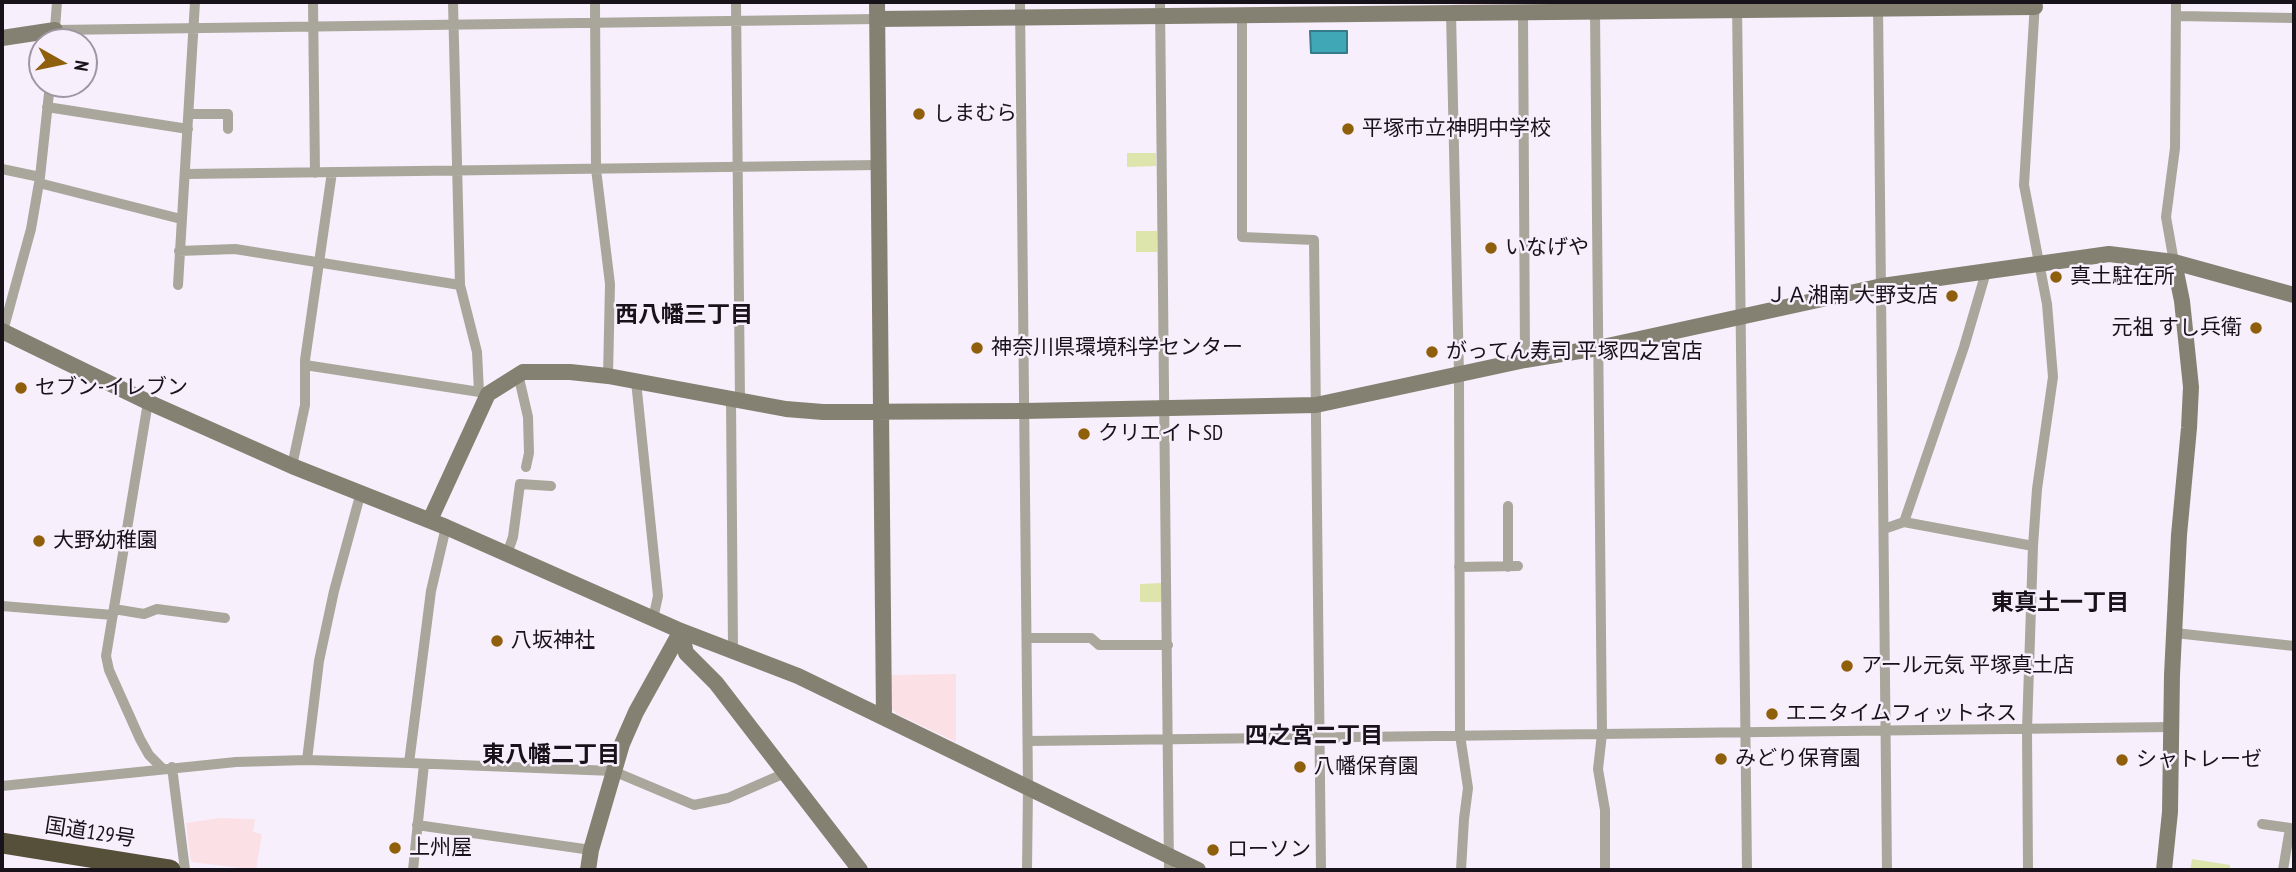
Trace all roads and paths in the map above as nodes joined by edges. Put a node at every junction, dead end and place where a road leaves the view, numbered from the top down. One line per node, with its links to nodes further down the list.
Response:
1 (57, 2): 26 (street)
2 (195, 2): 27 (street)
3 (313, 2): 25 (street)
4 (453, 2): 24 (street)
5 (595, 2): 23 (street)
6 (736, 2): 22 (street)
7 (877, 2): 21 (street)
8 (2176, 2): 19 (street)
9 (2035, 4): 10 (street); 49 (street)
10 (1878, 5): 11 (street); 53 (street)
11 (1737, 6): 16 (street); 55 (street)
12 (1311, 8): 17 (street); 18 (street)
13 (1160, 9): 14 (street); 18 (street); 68 (street)
14 (1020, 10): 21 (street); 69 (street)
15 (1523, 12): 16 (street); 17 (street); 58 (street)
16 (1595, 12): 57 (street)
17 (1451, 13): 61 (street)
18 (1242, 15): 67 (street)
19 (2178, 16): 20 (street); 48 (street)
20 (2294, 18)
21 (877, 19): 22 (street); 36 (street)
22 (736, 21): 23 (street); 37 (street)
23 (595, 23): 24 (street); 39 (street)
24 (454, 25): 25 (street); 40 (street)
25 (313, 27): 27 (street); 42 (street)
26 (55, 28)
27 (195, 28): 28 (street); 33 (street)
28 (98, 34)
29 (28, 37): 30 (street)
30 (2, 38)
31 (48, 98): 32 (street)
32 (47, 107): 35 (street); 44 (street)
33 (189, 114): 34 (street); 35 (street)
34 (229, 128)
35 (188, 129): 43 (street)
36 (878, 165): 37 (street); 70 (street)
37 (737, 167): 39 (street); 65 (street)
38 (2, 169): 44 (street)
39 (596, 169): 40 (street); 62 (street)
40 (456, 171): 41 (street); 52 (street)
41 (332, 172): 42 (street); 47 (street)
42 (315, 173): 43 (street)
43 (184, 174): 45 (street)
44 (39, 180): 45 (street); 56 (street)
45 (181, 219): 46 (street)
46 (179, 251): 47 (street); 51 (street)
47 (317, 262): 52 (street); 59 (street)
48 (2174, 262): 49 (street); 54 (street); 88 (street)
49 (2039, 264): 50 (street); 80 (street)
50 (1986, 272): 53 (street); 77 (street)
51 (178, 285)
52 (460, 285): 64 (street)
53 (1882, 286): 55 (street); 79 (street)
54 (2294, 295)
55 (1741, 316): 57 (street); 97 (street)
56 (2, 331): 66 (street)
57 (1598, 348): 58 (street); 98 (street)
58 (1525, 360): 61 (street)
59 (305, 365): 64 (street); 71 (street)
60 (518, 374): 62 (street); 64 (street); 72 (street)
61 (1459, 375): 67 (street); 82 (street)
62 (608, 376): 63 (street)
63 (636, 381): 65 (street); 86 (street)
64 (484, 393): 76 (street)
65 (735, 400): 70 (street); 92 (street)
66 (148, 402): 71 (street); 84 (street)
67 (1316, 405): 68 (street); 100 (street)
68 (1166, 409): 69 (street); 90 (street)
69 (1024, 411): 70 (street); 89 (street)
70 (880, 412): 93 (street)
71 (292, 466): 74 (street)
72 (526, 467)
73 (551, 486): 81 (street)
74 (361, 492): 76 (street); 103 (street)
75 (1508, 506): 82 (street)
76 (430, 520): 78 (street)
77 (1904, 522): 79 (street); 80 (street)
78 (446, 527): 81 (street); 104 (street)
79 (1884, 528): 95 (street)
80 (2032, 546): 96 (street)
81 (507, 554): 86 (street)
82 (1459, 567): 99 (street)
83 (2, 606): 84 (street)
84 (114, 612): 85 (street); 106 (street)
85 (225, 618)
86 (653, 619): 87 (street)
87 (681, 631): 92 (street); 107 (street); 108 (street)
88 (2175, 633): 91 (street); 94 (street)
89 (1027, 638): 90 (street); 102 (street)
90 (1168, 645): 101 (street)
91 (2294, 646)
92 (733, 650): 93 (street)
93 (884, 716): 110 (street)
94 (2172, 727): 96 (street); 131 (street)
95 (1886, 730): 96 (street); 97 (street); 129 (street)
96 (2027, 730): 130 (street)
97 (1747, 731): 98 (street); 128 (street)
98 (1602, 734): 99 (street); 127 (street)
99 (1460, 735): 100 (street); 126 (street)
100 (1319, 736): 101 (street); 125 (street)
101 (1168, 738): 102 (street); 116 (street)
102 (1028, 741): 110 (street)
103 (307, 760): 104 (street); 106 (street)
104 (409, 763): 105 (street)
105 (424, 764): 107 (street); 112 (street)
106 (167, 768): 109 (street); 119 (street)
107 (613, 771): 108 (street); 114 (street)
108 (785, 773): 122 (street)
109 (2, 786)
110 (1028, 788): 116 (street); 123 (street)
111 (2262, 824): 132 (street)
112 (417, 825): 114 (street); 120 (street)
113 (2, 844): 118 (highway, 国道129号)
114 (590, 850): 121 (street)
115 (2, 856): 117 (highway, 国道129号)
116 (1169, 863): 124 (street)
117 (92, 870)
118 (170, 870)
119 (185, 870)
120 (413, 870)
121 (588, 870)
122 (860, 870)
123 (1027, 870)
124 (1198, 870)
125 (1321, 870)
126 (1461, 870)
127 (1605, 870)
128 (1747, 870)
129 (1887, 870)
130 (2028, 870)
131 (2164, 870)
132 (2283, 870)

